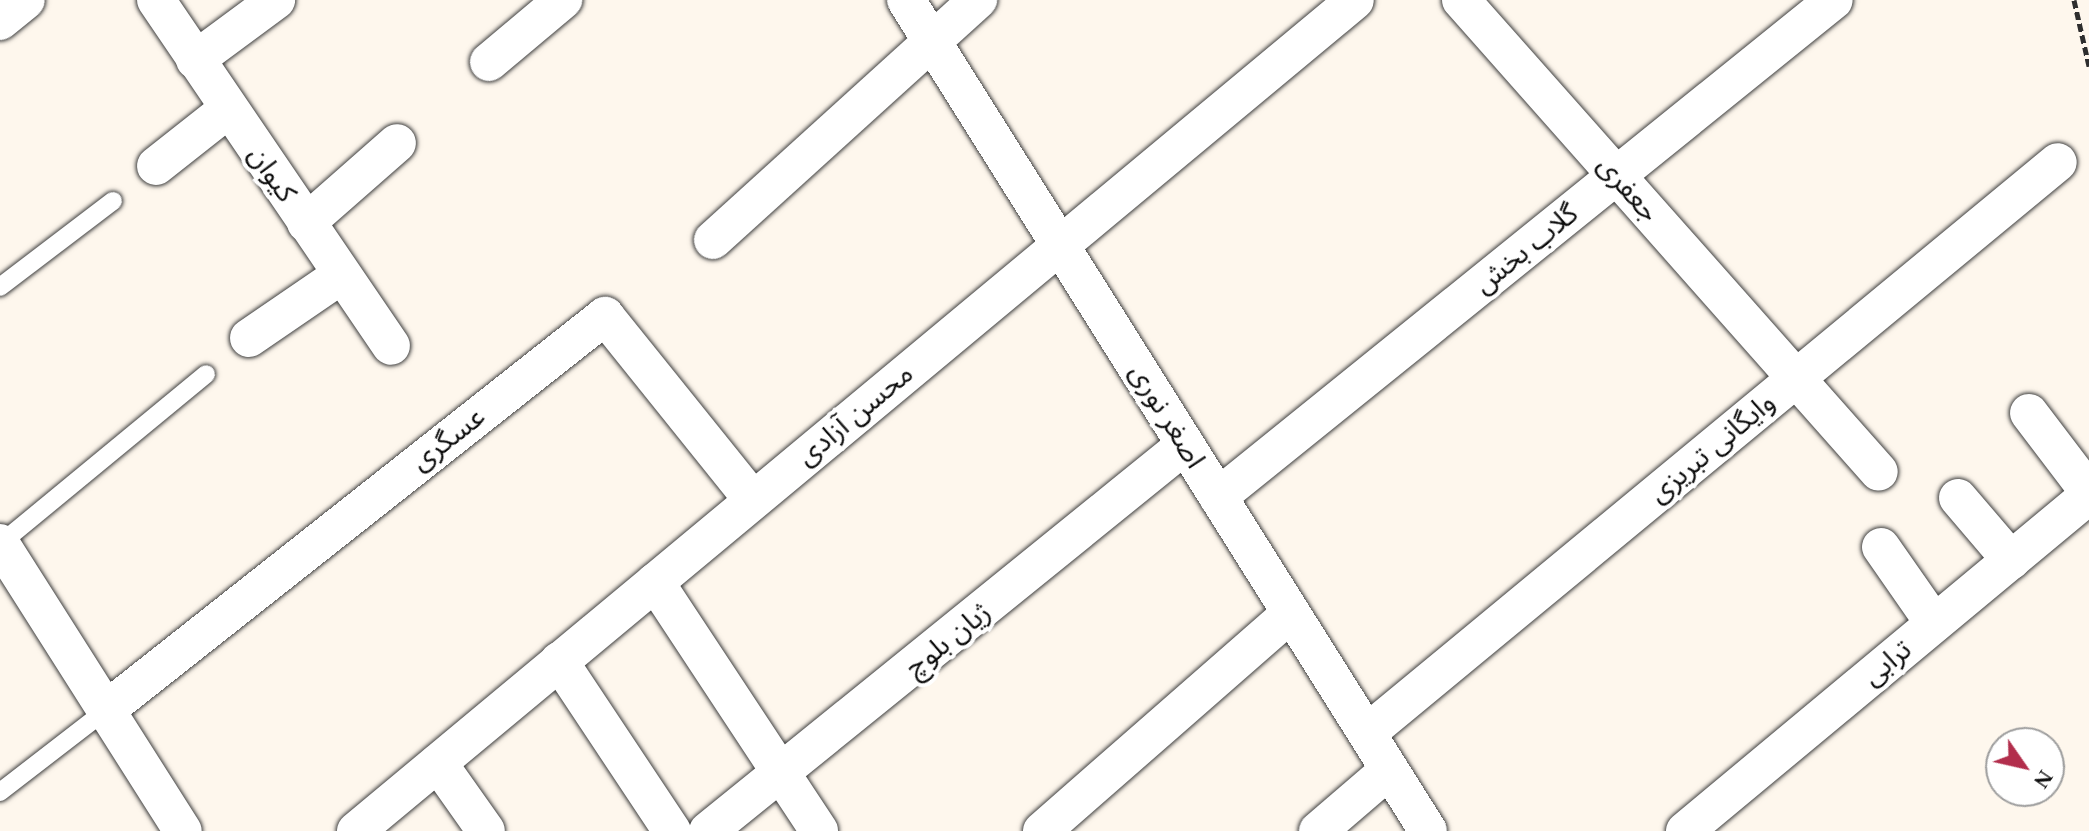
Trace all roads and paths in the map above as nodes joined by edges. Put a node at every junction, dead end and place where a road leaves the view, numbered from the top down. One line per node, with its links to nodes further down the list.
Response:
1 (26, 0): 11 (street)
2 (156, 0): 13 (street, کیوان)
3 (276, 0): 13 (street)
4 (563, 0): 14 (street)
5 (906, 0): 12 (street, اصغر نوری)
6 (978, 0): 12 (street)
7 (1355, 0): 24 (street, محسن آزادی)
8 (1461, 0): 20 (street, جعفری)
9 (1834, 0): 20 (street, گلاب بخش)
10 (2074, 0): 15 (path)
11 (0, 21)
12 (931, 39): 23 (street); 24 (street, اصغر نوری)
13 (195, 60): 16 (street, کیوان)
14 (489, 62)
15 (2089, 66)
16 (227, 110): 19 (street); 22 (street, کیوان)
17 (397, 143): 22 (street)
18 (2058, 162): 30 (street, وایگانی تبریزی)
19 (156, 166)
20 (1616, 176): 30 (street, جعفری); 35 (street, گلاب بخش)
21 (113, 201): 26 (lane)
22 (306, 223): 25 (street, کیوان)
23 (713, 240)
24 (1060, 246): 32 (street, اصغر نوری); 37 (street, محسن آزادی)
25 (341, 275): 27 (street); 28 (street, کیوان)
26 (0, 287)
27 (249, 338)
28 (391, 346)
29 (206, 374): 38 (lane)
30 (1796, 379): 33 (street, جعفری); 46 (street, وایگانی تبریزی)
31 (2029, 413): 34 (street)
32 (1185, 445): 35 (street, اصغر نوری); 49 (street, ژیان بلوچ)
33 (1879, 472)
34 (2089, 494): 40 (street, ترابی)
35 (1218, 497): 42 (street, اصغر نوری)
36 (1958, 498): 40 (street)
37 (753, 500): 41 (street, محسن آزادی); 45 (street, عسگری)
38 (0, 544): 45 (street)
39 (1881, 547): 43 (street)
40 (2011, 560): 43 (street, ترابی)
41 (655, 582): 44 (street, محسن آزادی); 49 (street)
42 (1291, 613): 46 (street, اصغر نوری); 57 (street)
43 (1934, 623): 60 (street, ترابی)
44 (559, 661): 47 (street, محسن آزادی); 54 (street)
45 (106, 710): 50 (lane); 51 (street)
46 (1367, 733): 48 (street, اصغر نوری)
47 (438, 763): 52 (street, محسن آزادی); 53 (street)
48 (1389, 770): 58 (street); 59 (street, اصغر نوری)
49 (783, 776): 55 (street, ژیان بلوچ); 56 (street)
50 (0, 792)
51 (183, 831)
52 (356, 831)
53 (486, 831)
54 (672, 831)
55 (708, 831)
56 (819, 831)
57 (1042, 831)
58 (1318, 831)
59 (1428, 831)
60 (1685, 831)

